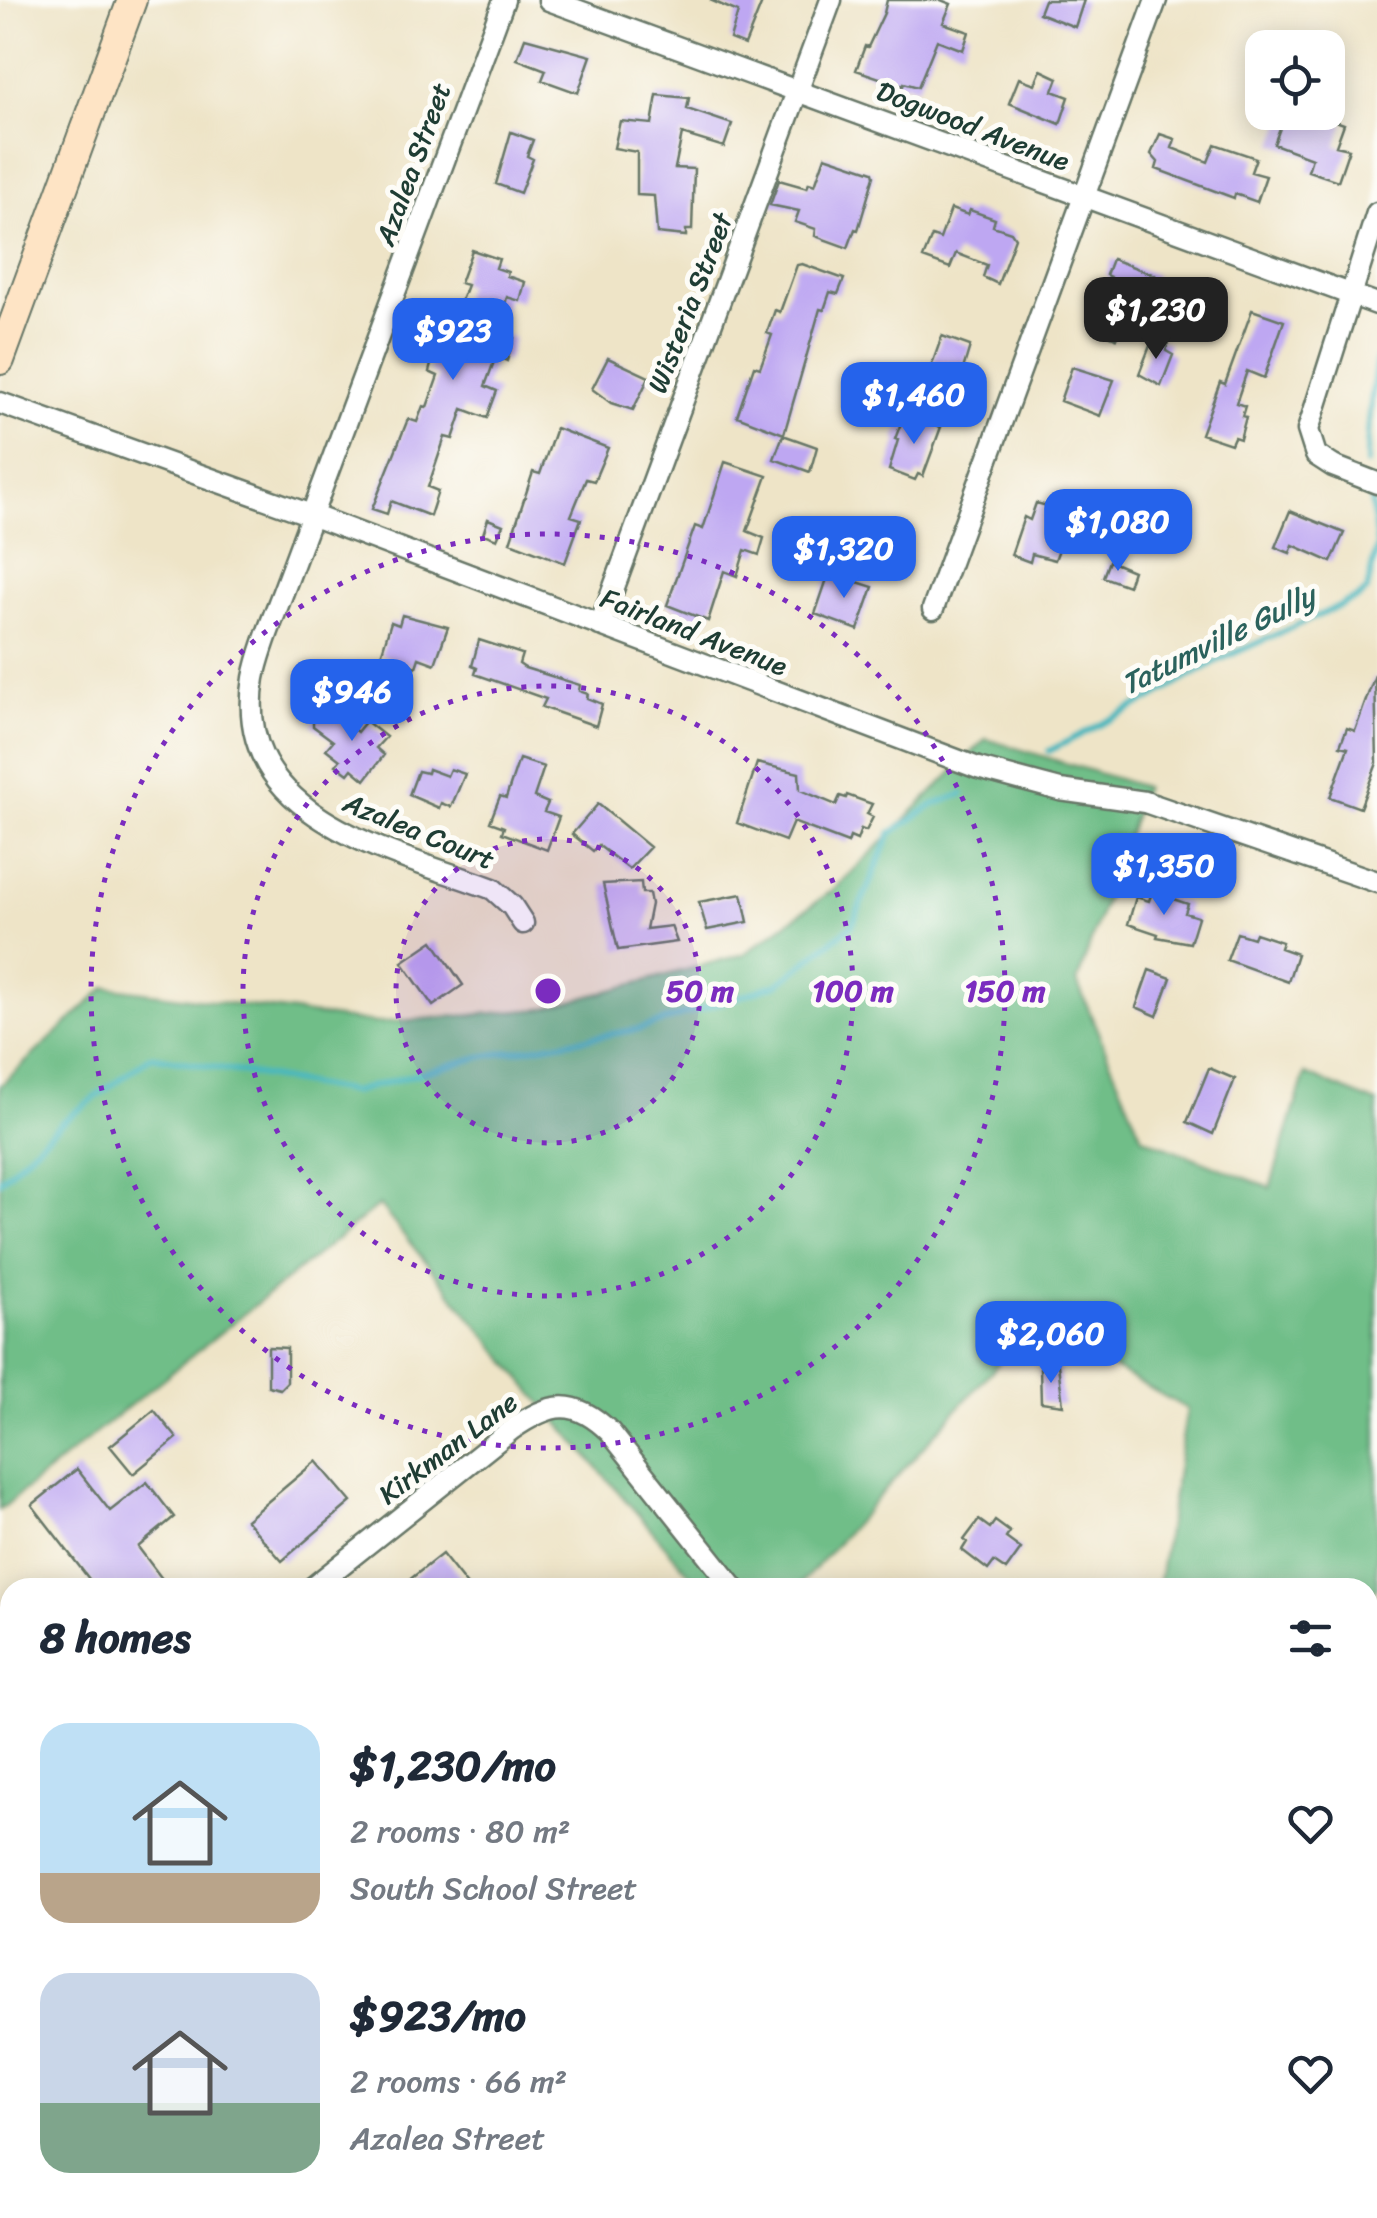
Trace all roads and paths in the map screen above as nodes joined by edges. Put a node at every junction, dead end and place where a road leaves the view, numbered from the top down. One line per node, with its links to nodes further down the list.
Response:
1 (132, 0): 11 (street)
2 (504, 0): 14 (street, Azalea Street)
3 (549, 0): 6 (street, Dogwood Avenue)
4 (830, 0): 6 (street, Wisteria Street)
5 (1156, 0): 7 (street)
6 (798, 90): 7 (street, Dogwood Avenue); 16 (street, Wisteria Street)
7 (1082, 197): 9 (street, Dogwood Avenue); 15 (street)
8 (1377, 213): 9 (street)
9 (1351, 294): 10 (street, Dogwood Avenue); 13 (street)
10 (1377, 304)
11 (0, 360)
12 (0, 403): 14 (street, Fairland Avenue)
13 (1377, 484)
14 (312, 515): 16 (street, Fairland Avenue); 18 (street, Azalea Court)
15 (933, 608)
16 (600, 625): 17 (street, Fairland Avenue)
17 (1377, 882)
18 (522, 923)
19 (325, 1578): 20 (street, Kirkman Lane)
20 (726, 1578)

